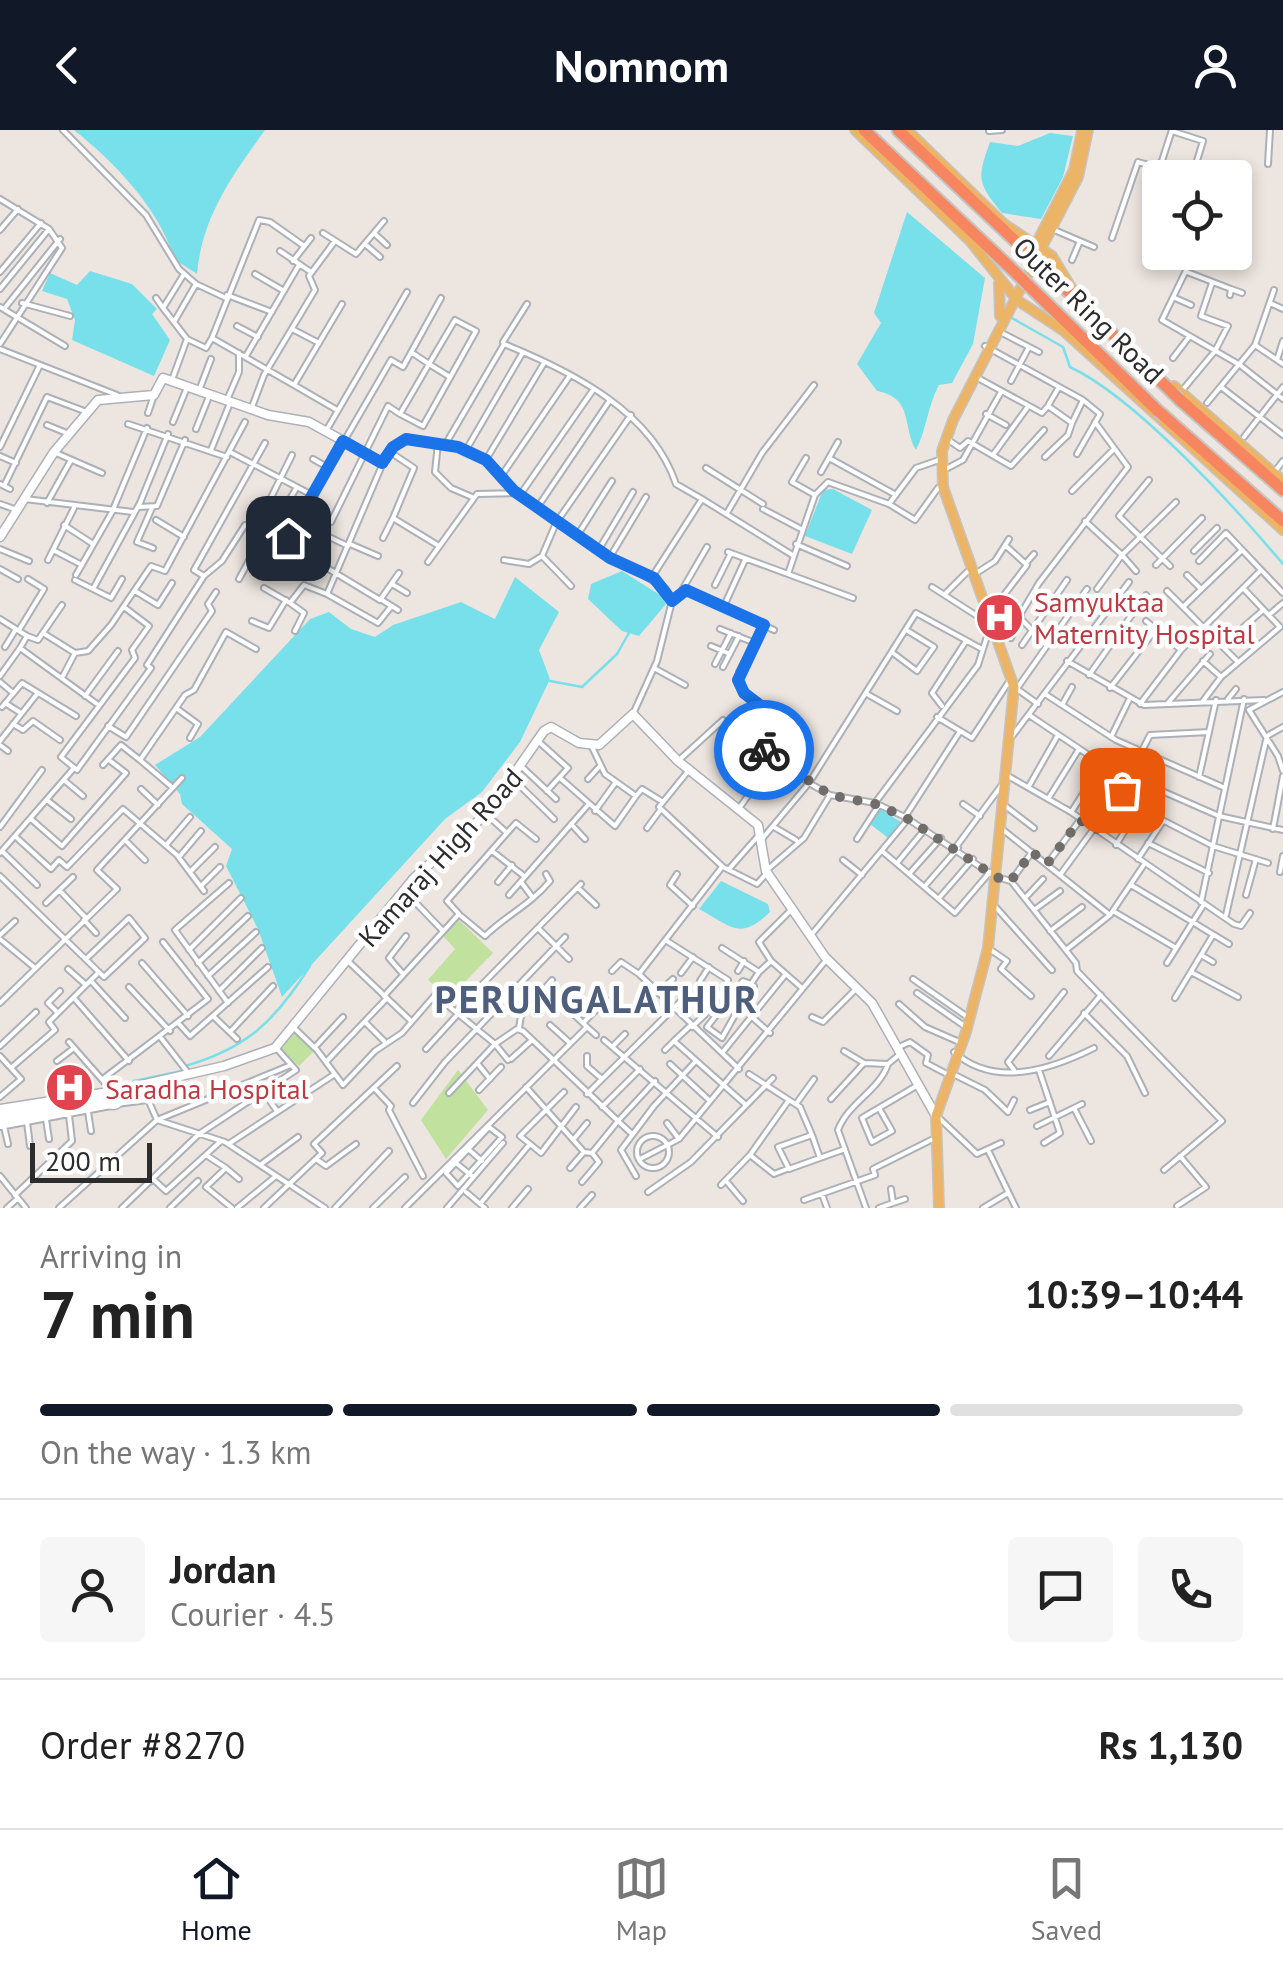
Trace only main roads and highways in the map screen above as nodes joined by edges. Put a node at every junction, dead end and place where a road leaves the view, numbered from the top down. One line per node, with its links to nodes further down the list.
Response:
1 (854, 130): 10 (main road)
2 (864, 130): 11 (highway, Outer Ring Road)
3 (898, 130): 8 (highway, Outer Ring Road)
4 (907, 130): 7 (main road)
5 (1085, 130): 6 (main road); 6 (main road)
6 (1051, 225): 7 (main road); 8 (main road); 8 (main road); 9 (main road)
7 (1010, 228): 8 (main road)
8 (1033, 248): 9 (main road); 11 (main road); 12 (main road); 16 (highway, Outer Ring Road, bridge)
9 (1052, 256): 16 (main road)
10 (996, 276): 11 (main road); 12 (main road); 14 (main road)
11 (1020, 280): 12 (main road); 17 (highway, Outer Ring Road)
12 (1013, 295): 13 (main road); 14 (main road)
13 (1026, 306): 14 (main road); 17 (main road)
14 (1002, 318): 15 (main road); 15 (main road)
15 (988, 347): 18 (main road); 18 (main road)
16 (1178, 395): 19 (main road); 20 (highway, Outer Ring Road)
17 (1159, 416): 21 (highway, Outer Ring Road); 22 (main road)
18 (939, 464): 23 (main road); 23 (main road)
19 (1283, 481)
20 (1283, 490)
21 (1283, 521)
22 (1283, 530)
23 (970, 573): 24 (main road); 24 (main road)
24 (1012, 689): 25 (main road)
25 (1004, 778): 26 (main road); 26 (main road)
26 (992, 874): 27 (main road); 27 (main road)
27 (956, 1049): 28 (main road)
28 (934, 1114): 29 (main road); 29 (main road)
29 (936, 1208)

